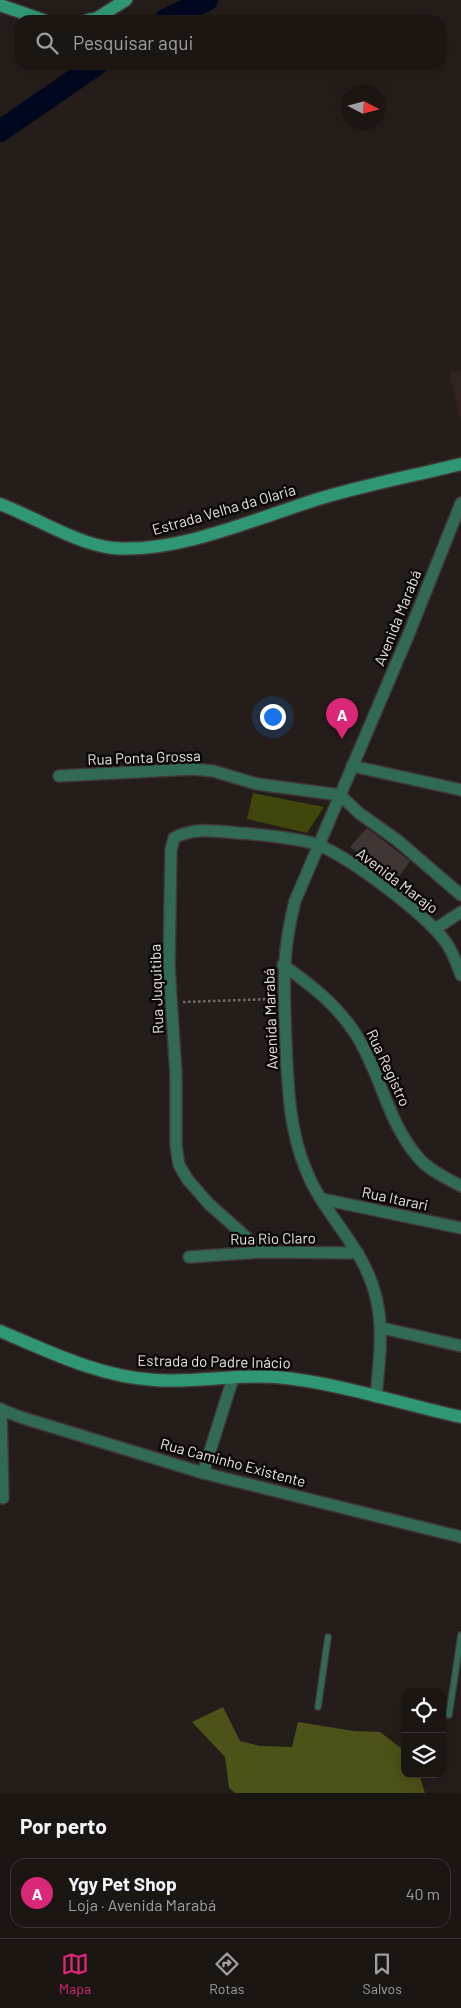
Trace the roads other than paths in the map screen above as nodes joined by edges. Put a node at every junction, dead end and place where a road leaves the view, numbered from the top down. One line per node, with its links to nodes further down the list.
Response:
1 (126, 0): 4 (street)
2 (0, 5): 3 (street)
3 (29, 15)
4 (101, 15)
5 (461, 464): 7 (street, Estrada Velha da Olaria)
6 (461, 503): 8 (street, Avenida Marabá)
7 (0, 504)
8 (352, 766): 10 (street); 11 (street, Avenida Marabá)
9 (59, 776): 11 (street, Rua Ponta Grossa)
10 (461, 790)
11 (340, 795): 12 (street, Avenida Marabá); 13 (street)
12 (319, 845): 15 (street, Avenida Marajo); 16 (street, Avenida Marabá); 21 (street, Rua Juquitiba)
13 (461, 895)
14 (461, 912): 15 (street)
15 (435, 929): 17 (street, Avenida Marajo)
16 (283, 965): 18 (street, Rua Registro); 19 (street, Avenida Marabá)
17 (461, 975)
18 (461, 1186)
19 (322, 1199): 20 (street, Rua Itarari); 22 (street, Avenida Marabá)
20 (461, 1228)
21 (263, 1252): 22 (street, Rua Rio Claro); 23 (street, Rua Rio Claro)
22 (358, 1253): 24 (street, Avenida Marabá)
23 (189, 1257)
24 (382, 1328): 26 (street); 28 (street, Avenida Marabá)
25 (0, 1331): 27 (street, Estrada do Padre Inácio)
26 (461, 1346)
27 (232, 1378): 28 (street, Estrada do Padre Inácio); 31 (street)
28 (376, 1397): 30 (street, Estrada do Padre Inácio)
29 (0, 1409): 31 (street, Rua Caminho Existente); 32 (street)
30 (461, 1418)
31 (203, 1473): 33 (street, Rua Caminho Existente)
32 (3, 1498)
33 (461, 1537)
34 (461, 1635): 37 (lane)
35 (328, 1637): 36 (lane)
36 (318, 1707)
37 (448, 1715)

